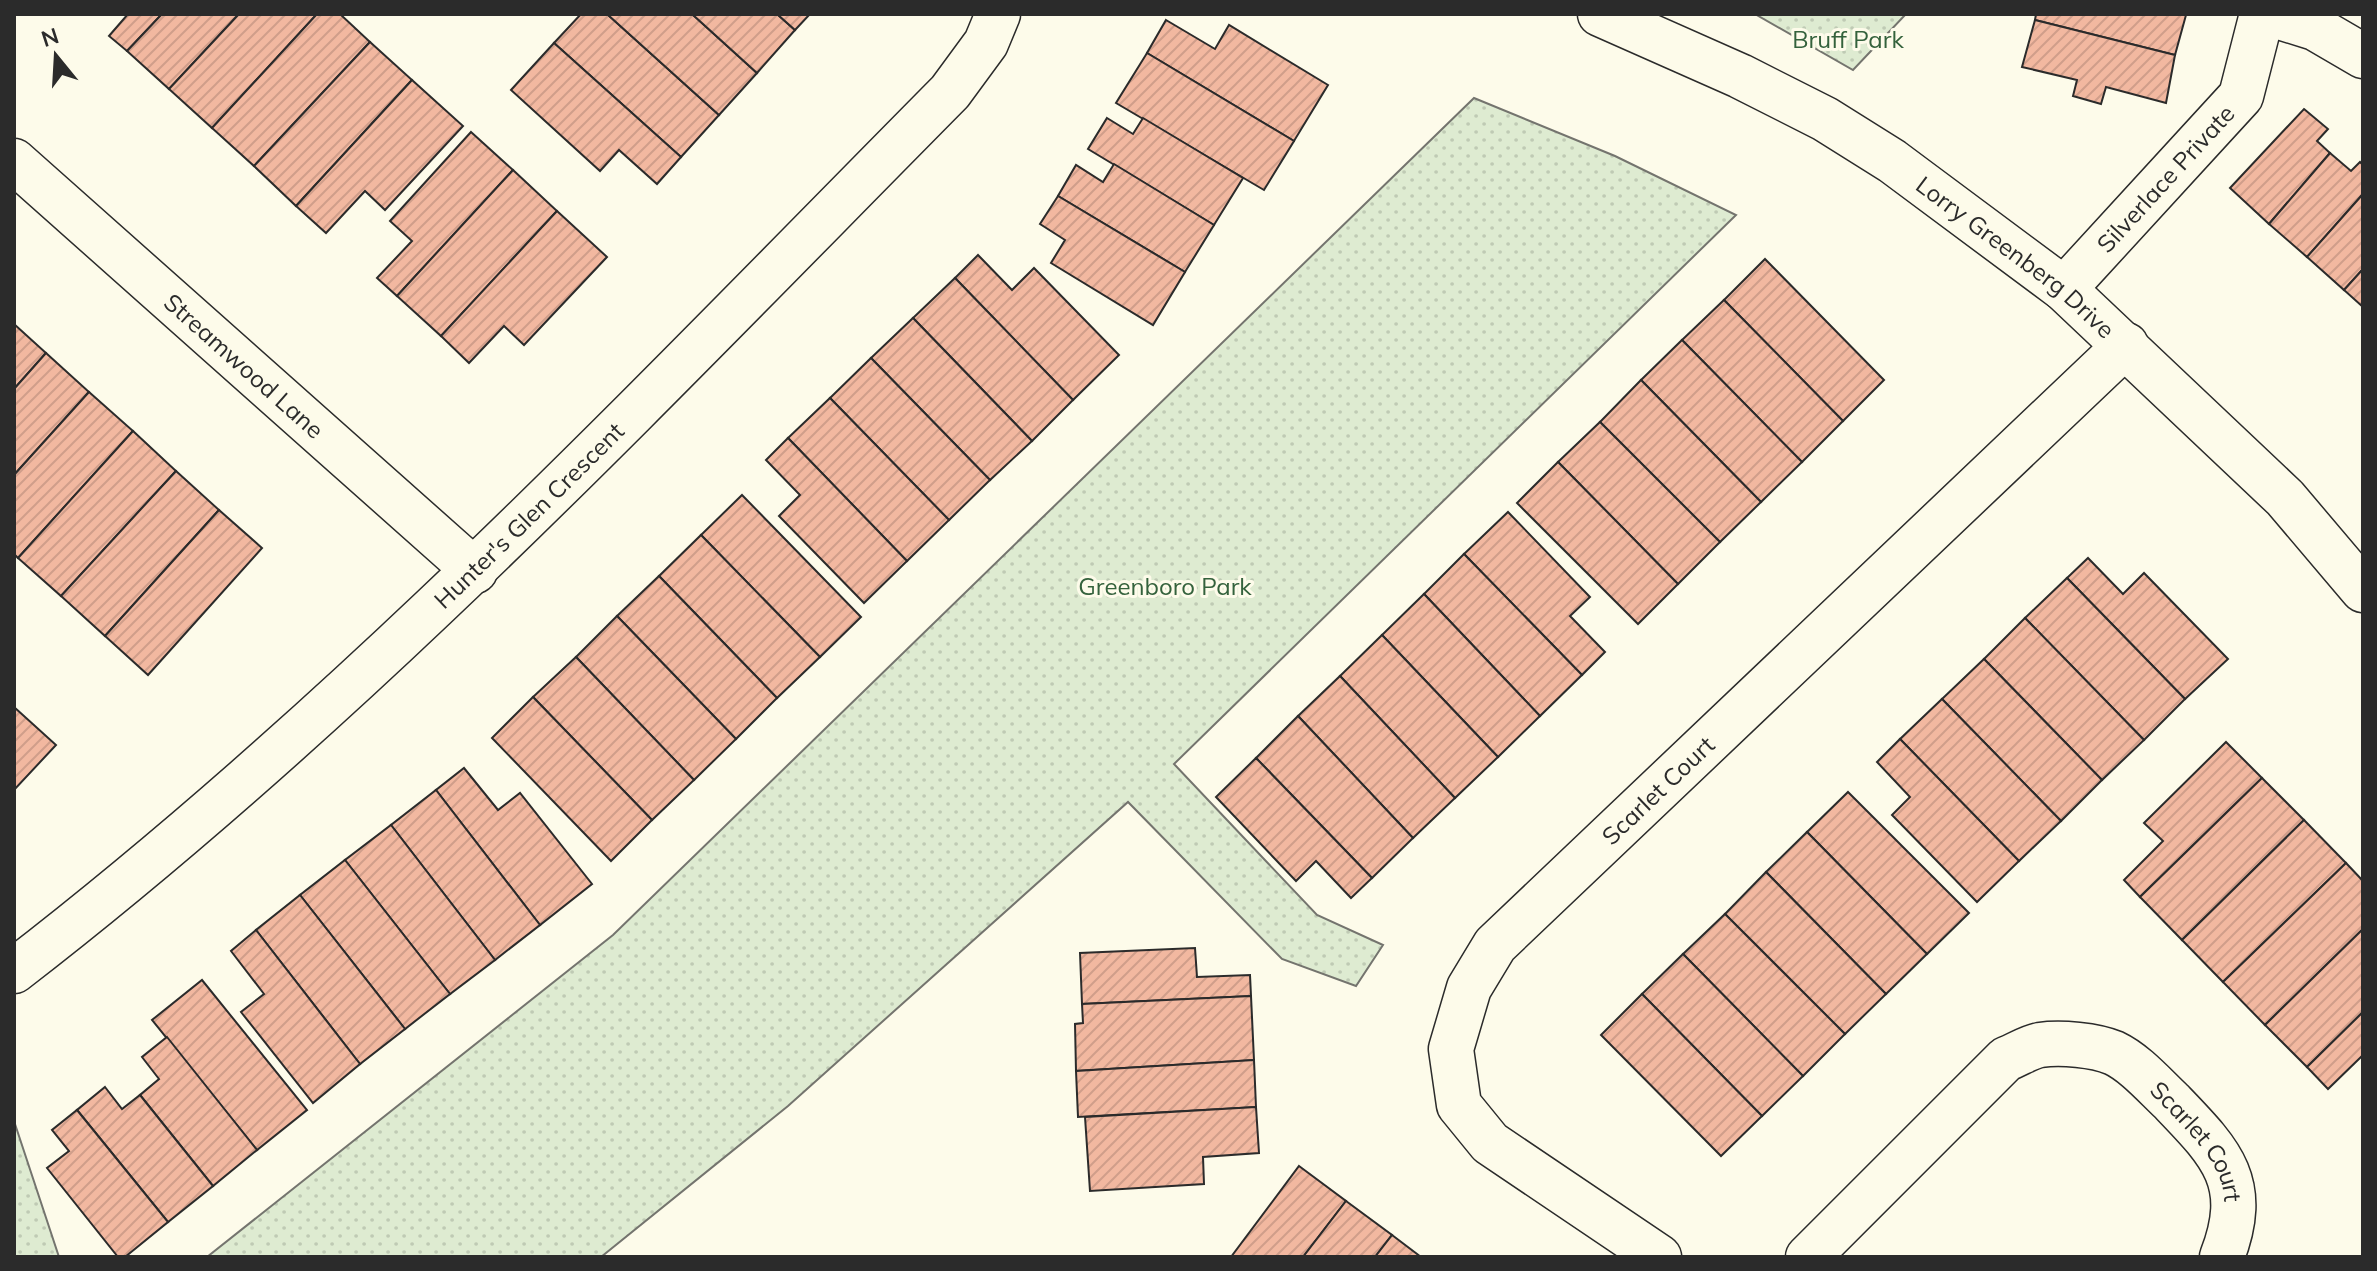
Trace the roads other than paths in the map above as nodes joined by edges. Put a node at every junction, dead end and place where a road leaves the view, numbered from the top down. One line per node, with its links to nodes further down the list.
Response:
1 (998, 14): 9 (street, Hunter's Glen Crescent)
2 (1600, 14): 7 (street, Lorry Greenberg Drive)
3 (2262, 14): 7 (street, Silverlace Private)
4 (2270, 14): 5 (street)
5 (2363, 56)
6 (14, 161): 9 (street, Streamwood Lane)
7 (2064, 289): 8 (street, Lorry Greenberg Drive)
8 (2126, 345): 10 (street, Lorry Greenberg Drive); 12 (street, Scarlet Court)
9 (475, 571): 11 (street, Hunter's Glen Crescent)
10 (2363, 590)
11 (14, 971)
12 (1659, 1257)
13 (1808, 1257): 14 (street, Scarlet Court)
14 (2222, 1257)

